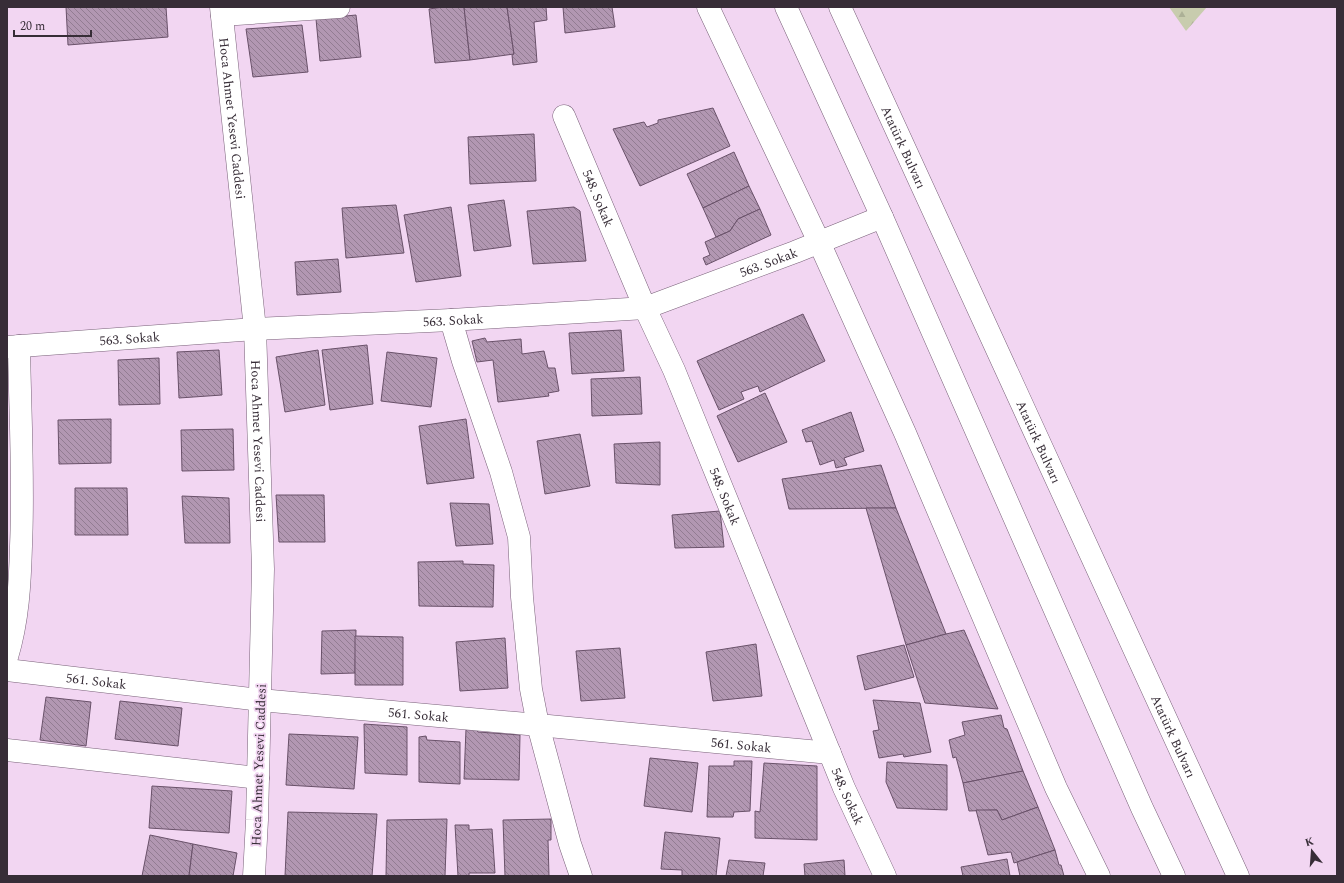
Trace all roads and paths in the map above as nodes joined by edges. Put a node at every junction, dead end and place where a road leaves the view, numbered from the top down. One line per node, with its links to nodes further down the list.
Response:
1 (338, 7): 5 (street)
2 (708, 7): 8 (street)
3 (786, 7): 7 (street)
4 (840, 7): 25 (street, Atatürk Bulvarı)
5 (222, 11): 11 (street, Hoca Ahmet Yesevi Caddesi)
6 (564, 116): 9 (street, 548. Sokak)
7 (882, 216): 8 (street, 563. Sokak); 24 (street)
8 (819, 242): 9 (street, 563. Sokak); 23 (street)
9 (644, 308): 10 (street, 563. Sokak); 18 (street, 548. Sokak)
10 (451, 320): 11 (street, 563. Sokak); 16 (street)
11 (255, 328): 12 (street, 563. Sokak); 15 (street, Hoca Ahmet Yesevi Caddesi)
12 (13, 346): 13 (street)
13 (7, 657)
14 (7, 670): 15 (street, 561. Sokak)
15 (260, 700): 16 (street, 561. Sokak); 19 (street, Hoca Ahmet Yesevi Caddesi)
16 (538, 725): 18 (street, 561. Sokak); 21 (street)
17 (7, 750): 19 (street)
18 (830, 753): 22 (street, 548. Sokak)
19 (258, 778): 20 (street, Hoca Ahmet Yesevi Caddesi)
20 (254, 876)
21 (581, 876)
22 (885, 876)
23 (1099, 876)
24 (1174, 876)
25 (1238, 876)

